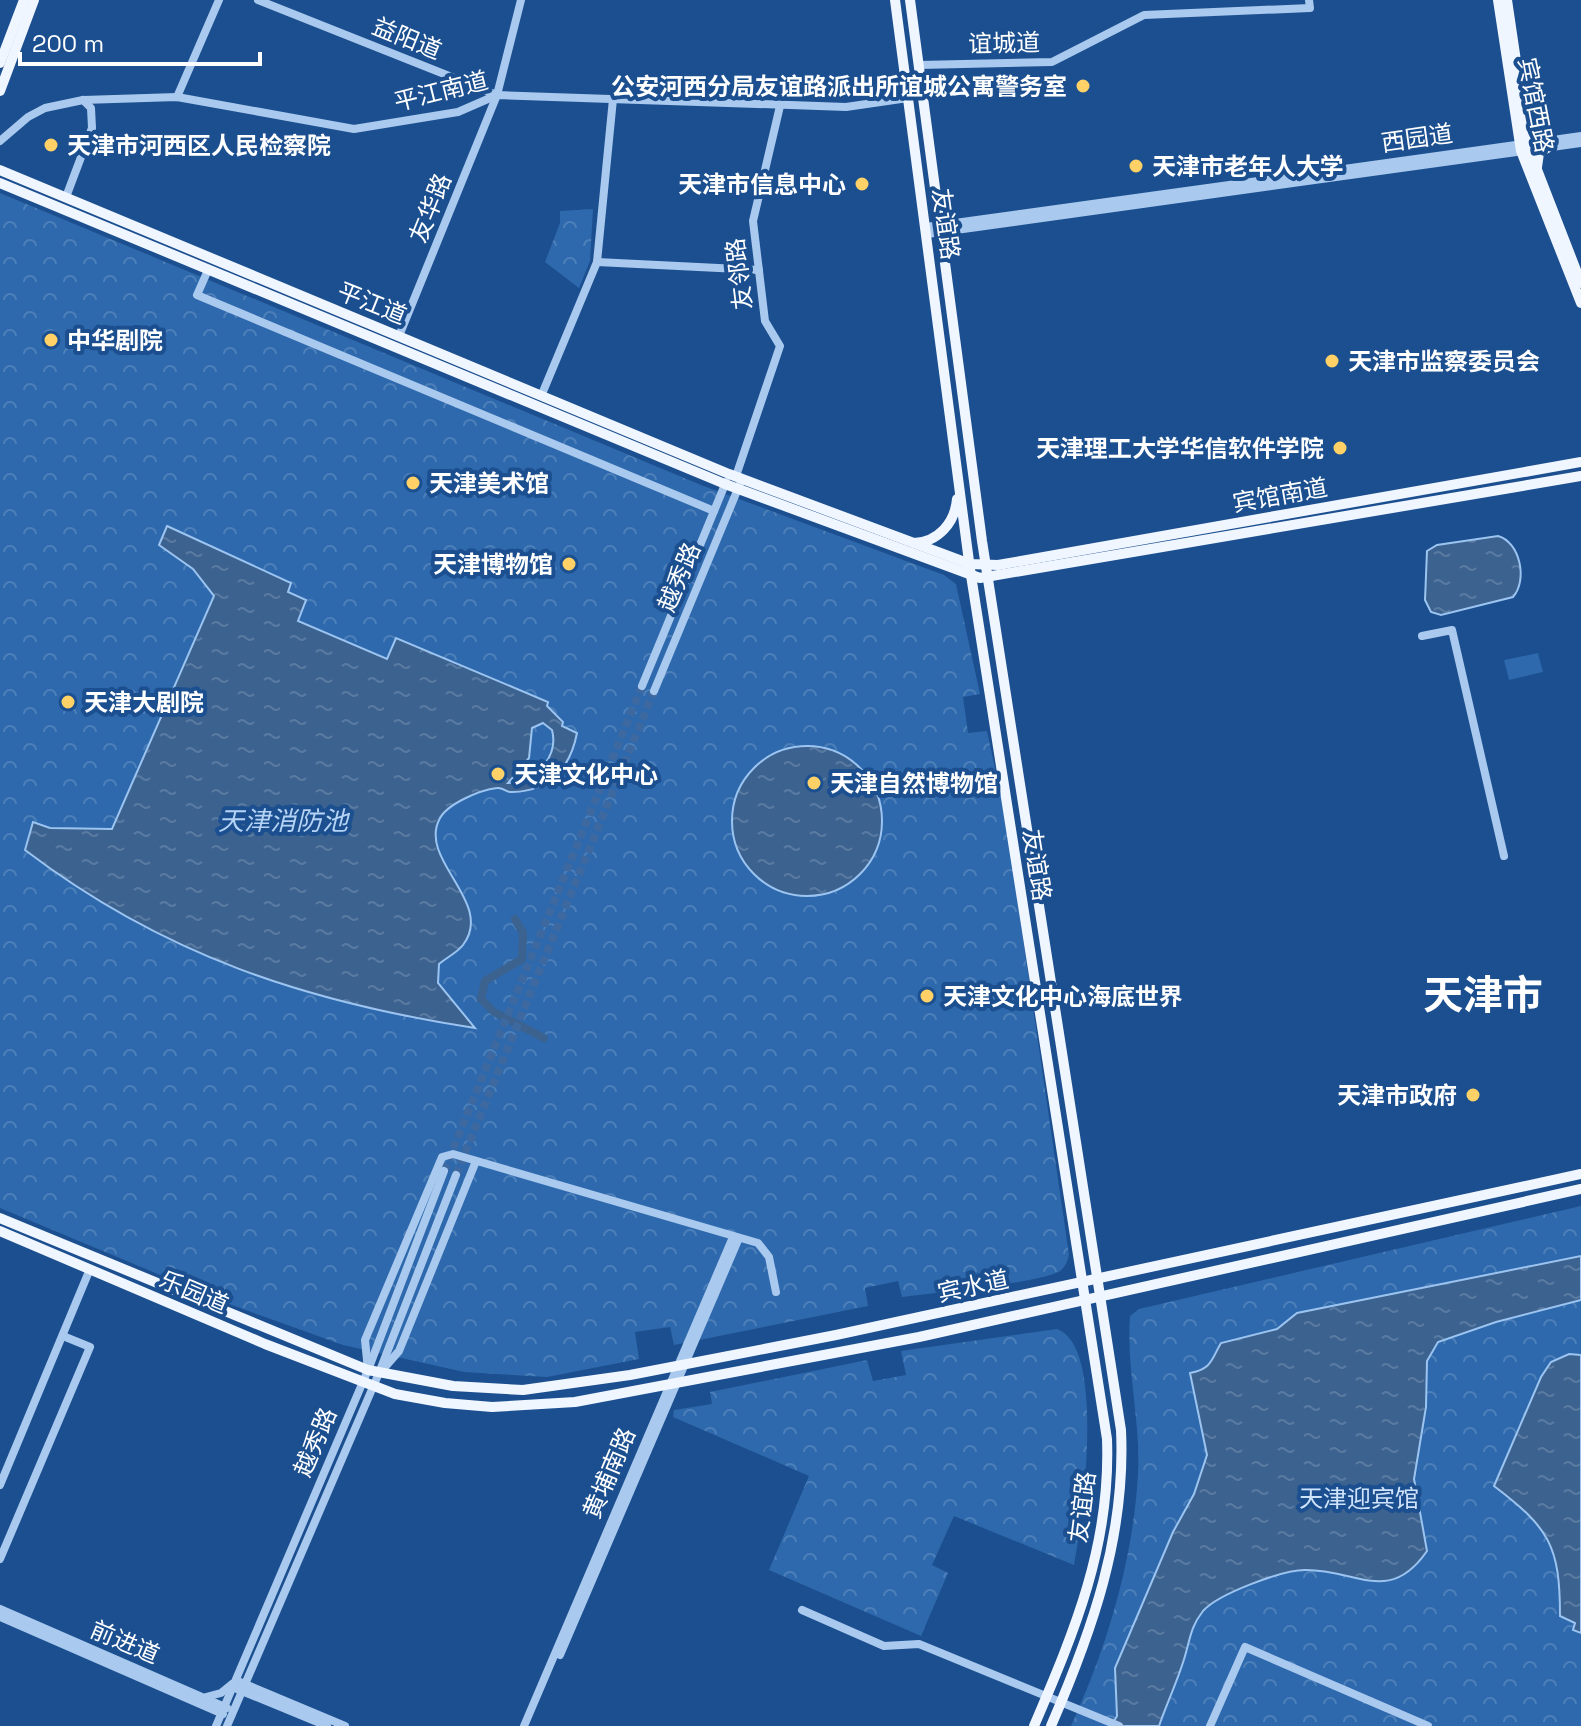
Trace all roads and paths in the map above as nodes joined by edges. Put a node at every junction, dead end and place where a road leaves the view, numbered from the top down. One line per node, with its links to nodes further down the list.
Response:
1 (24, 0): 11 (main road)
2 (34, 0): 13 (main road)
3 (219, 0): 15 (street)
4 (258, 0): 14 (street, 益阳道)
5 (521, 0): 14 (street, 友华路)
6 (895, 0): 16 (main road, 友谊路)
7 (910, 0): 12 (main road, 友谊路)
8 (1309, 0): 12 (street, 谊城道)
9 (1498, 0): 24 (main road, 宾馆西路)
10 (1507, 0): 24 (main road, 宾馆西路)
11 (0, 63)
12 (919, 65): 29 (main road, 友谊路)
13 (0, 91)
14 (497, 95): 15 (street, 平江南道); 17 (street, 平江南道); 36 (street, 友华路)
15 (177, 97): 18 (street, 平江南道)
16 (908, 98): 19 (street, 平江南道); 30 (main road, 友谊路)
17 (613, 99): 19 (street, 平江南道); 31 (street)
18 (83, 100): 21 (street, 平江南道); 28 (street)
19 (780, 106): 33 (street, 友邻路)
20 (1581, 136): 22 (street, 西园道)
21 (0, 141)
22 (1549, 143): 23 (street, 西园道); 24 (street, 西园道); 26 (main road)
23 (1581, 143)
24 (1527, 148): 26 (main road, 宾馆西路); 29 (street, 西园道)
25 (0, 170): 28 (main road, 平江道)
26 (1533, 171): 34 (main road, 宾馆西路); 35 (main road, 宾馆西路)
27 (0, 183): 32 (main road, 平江道)
28 (66, 197): 36 (main road, 平江道)
29 (941, 228): 30 (street, 西园道); 44 (main road, 友谊路)
30 (926, 230): 39 (main road, 友谊路)
31 (597, 262): 33 (street); 37 (street)
32 (208, 270): 41 (main road, 平江道); 42 (street)
33 (759, 270): 41 (street, 友邻路)
34 (1581, 283)
35 (1581, 303)
36 (399, 336): 37 (main road, 平江道)
37 (542, 394): 41 (main road, 平江道)
38 (1581, 462): 44 (main road, 宾馆南道)
39 (957, 467): 43 (main road); 45 (main road, 友谊路)
40 (1581, 476): 46 (main road, 宾馆南道)
41 (734, 480): 42 (street, 越秀路); 43 (main road); 45 (main road); 49 (street, 越秀路)
42 (714, 511): 48 (street, 越秀路)
43 (912, 543): 45 (main road)
44 (987, 566): 45 (main road, 宾馆南道); 46 (main road, 友谊路)
45 (971, 570): 46 (main road, 宾馆南道); 62 (main road, 友谊路)
46 (989, 578): 61 (main road, 友谊路)
47 (1422, 636): 50 (street)
48 (642, 686)
49 (654, 691)
50 (1504, 856)
51 (476, 1162): 58 (street); 68 (street); 69 (street)
52 (444, 1171): 68 (street, 越秀路)
53 (1581, 1174): 61 (main road, 宾水道)
54 (456, 1175): 69 (street, 越秀路)
55 (1581, 1189): 64 (main road, 宾水道)
56 (0, 1218): 59 (main road, 乐园道)
57 (0, 1231): 60 (main road, 乐园道)
58 (736, 1239): 63 (street); 67 (street, 黄埔南路)
59 (94, 1258): 60 (main road); 68 (main road, 乐园道)
60 (90, 1269): 66 (street); 71 (main road, 乐园道)
61 (1099, 1280): 62 (main road, 宾水道); 64 (main road, 友谊路)
62 (1082, 1283): 65 (main road, 友谊路); 67 (main road, 宾水道)
63 (774, 1293)
64 (1102, 1298): 65 (main road, 宾水道); 80 (main road, 友谊路)
65 (1085, 1301): 70 (main road, 宾水道); 78 (main road, 友谊路)
66 (63, 1336): 72 (street); 73 (street)
67 (681, 1365): 69 (main road, 宾水道); 70 (street, 黄埔南路)
68 (368, 1370): 69 (main road, 宾水道); 71 (street, 越秀路)
69 (379, 1373): 71 (street, 越秀路)
70 (673, 1382): 71 (main road, 宾水道); 85 (street, 黄埔南路)
71 (368, 1385): 77 (street, 越秀路)
72 (0, 1485)
73 (0, 1559)
74 (0, 1609): 79 (street, 前进道)
75 (802, 1610): 78 (street)
76 (0, 1617): 79 (street, 前进道)
77 (239, 1687): 79 (street); 81 (street, 越秀路); 83 (street); 84 (street)
78 (1046, 1697): 80 (street); 86 (main road, 友谊路)
79 (196, 1698): 81 (street, 前进道)
80 (1061, 1703): 87 (main road, 友谊路); 88 (street)
81 (226, 1712): 82 (street, 越秀路)
82 (216, 1726)
83 (327, 1726)
84 (345, 1726)
85 (527, 1726)
86 (1034, 1726)
87 (1051, 1726)
88 (1119, 1726)
89 (1210, 1726): 90 (street)
90 (1428, 1726)

